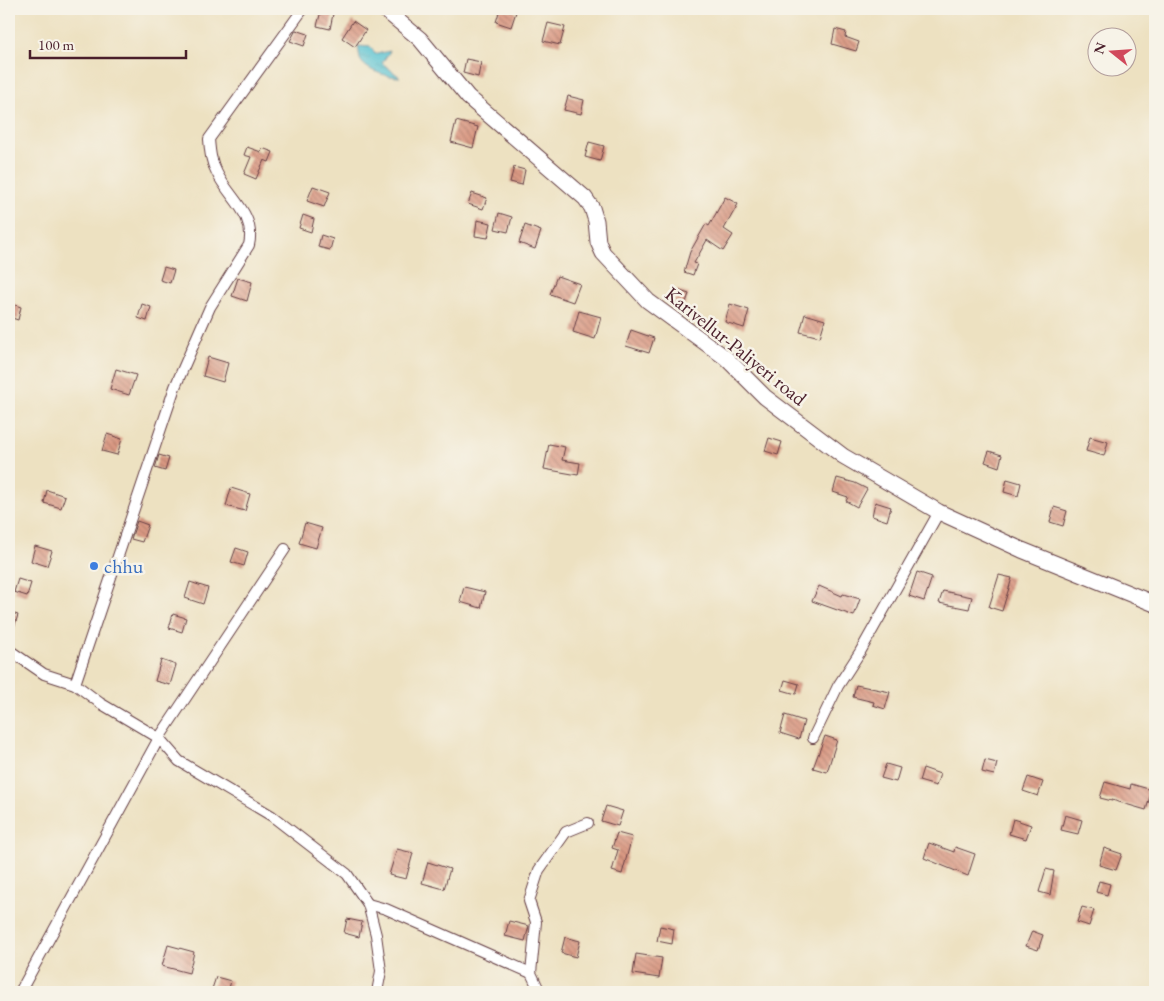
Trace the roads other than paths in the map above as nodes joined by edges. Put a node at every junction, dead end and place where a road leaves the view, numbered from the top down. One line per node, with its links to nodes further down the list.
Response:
1 (303, 9): 7 (street)
2 (384, 9): 3 (main road, Karivellur-Paliyeri road)
3 (939, 512): 5 (main road, Karivellur-Paliyeri road); 9 (street)
4 (285, 549): 8 (street)
5 (1155, 604)
6 (9, 650): 7 (street)
7 (75, 684): 8 (street)
8 (159, 738): 11 (street); 13 (street)
9 (813, 738)
10 (588, 823): 12 (street)
11 (368, 904): 12 (street); 14 (street)
12 (531, 973): 15 (street)
13 (20, 992)
14 (377, 992)
15 (540, 992)

